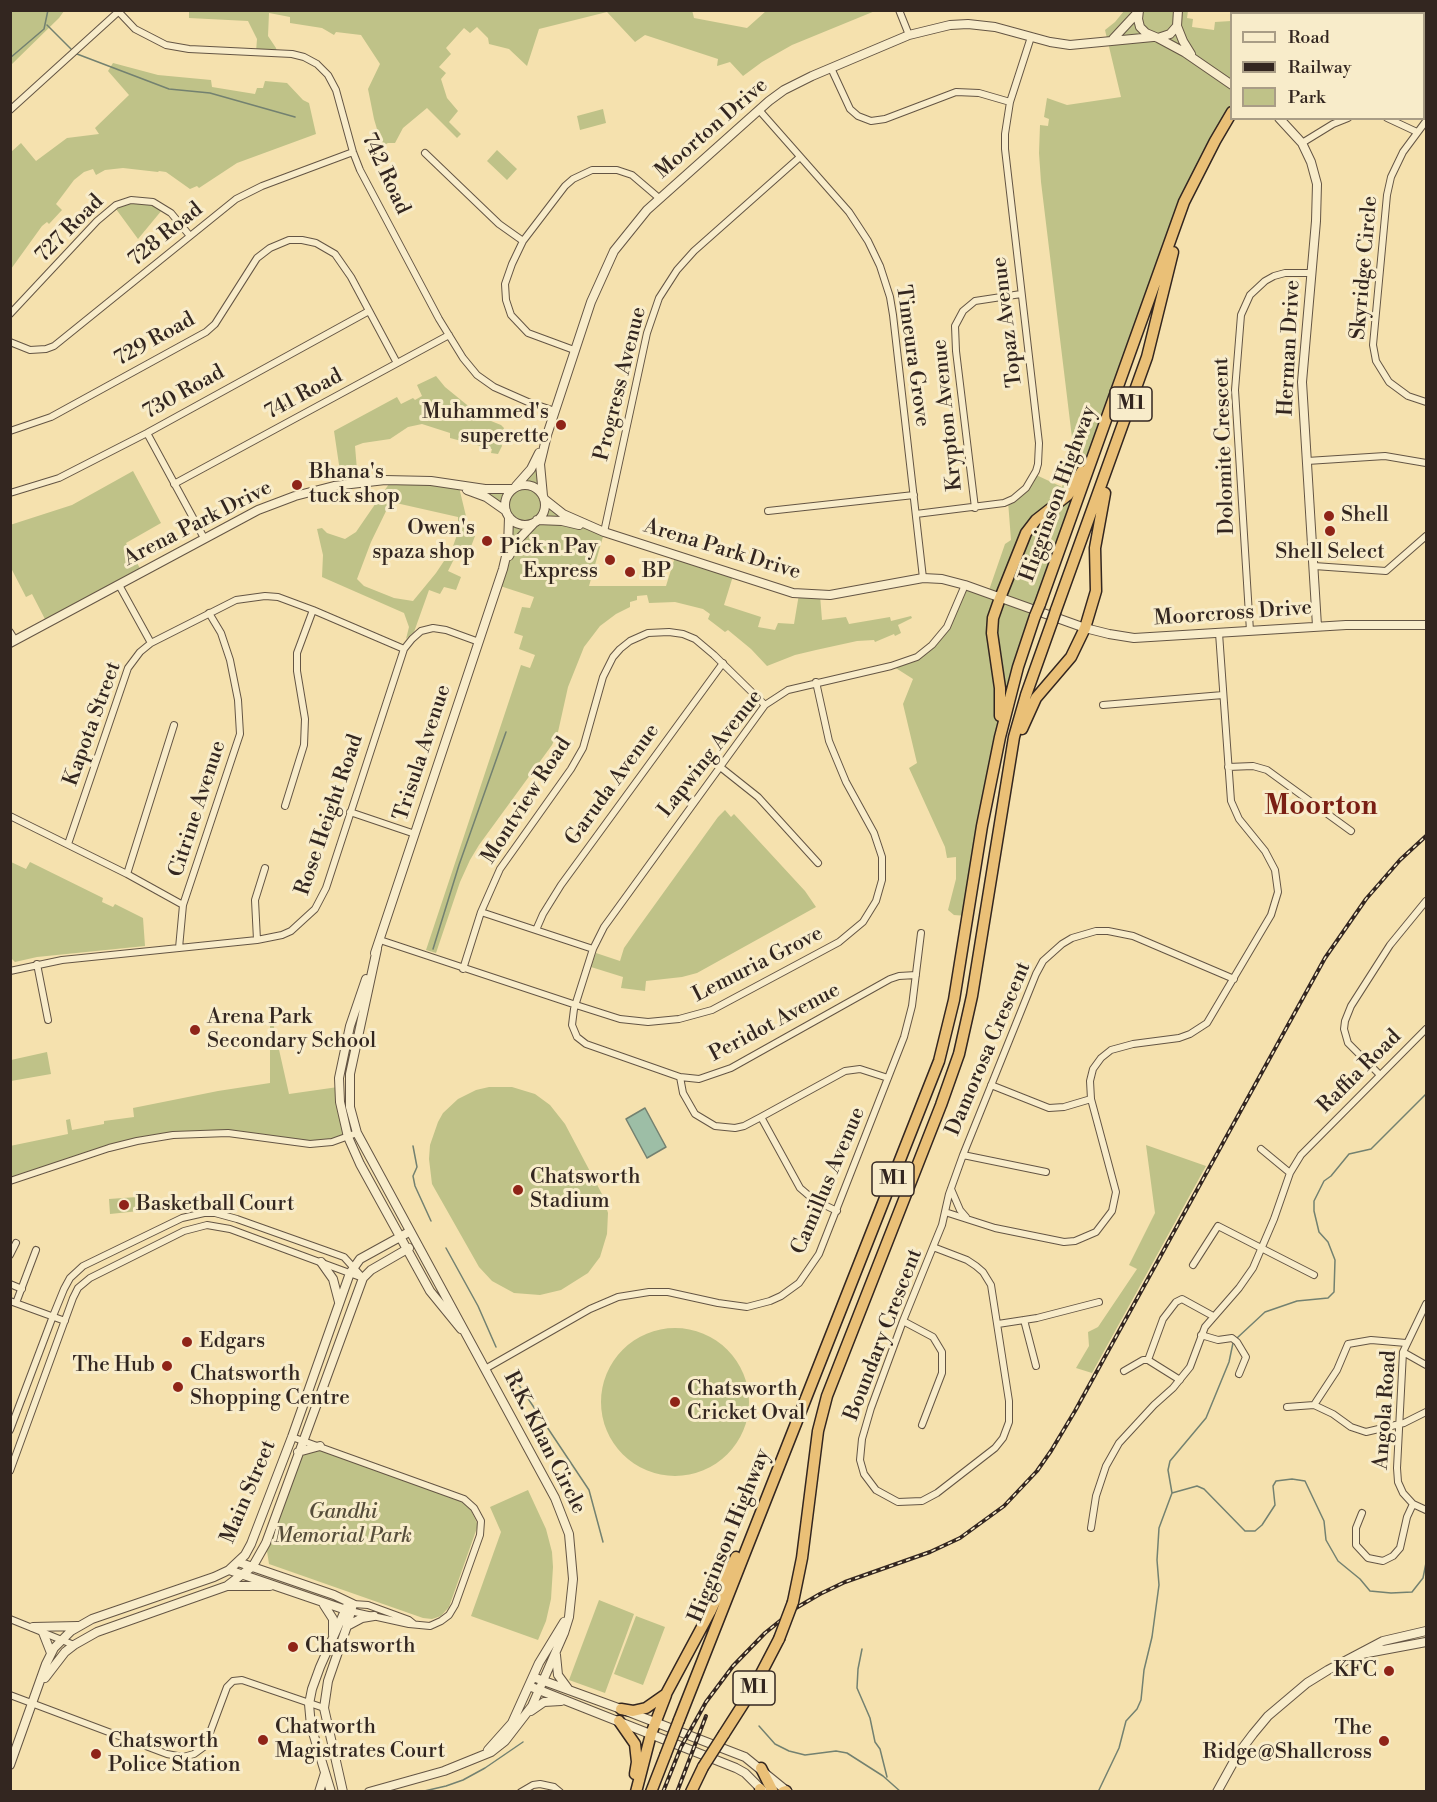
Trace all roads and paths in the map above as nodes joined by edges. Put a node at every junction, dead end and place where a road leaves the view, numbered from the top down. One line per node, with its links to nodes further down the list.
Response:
1 (899, 10): 7 (street)
2 (1178, 10): 6 (street)
3 (1186, 10): 6 (street)
4 (117, 11): 15 (street); 24 (street, 742 Road)
5 (1139, 11): 9 (street); 10 (street)
6 (1178, 23): 9 (street); 11 (street)
7 (909, 35): 8 (street, Moorton Drive); 12 (street, Moorton Drive)
8 (1031, 37): 10 (street, Moorton Drive); 14 (street, Topaz Avenue)
9 (1156, 37): 10 (street, Moorton Drive); 11 (street)
10 (1112, 40)
11 (1193, 58): 13 (street)
12 (831, 68): 14 (street); 16 (street, Moorton Drive)
13 (1230, 84)
14 (1010, 102): 32 (street, Topaz Avenue)
15 (10, 110)
16 (759, 110): 26 (street, Timeura Grove); 28 (street, Moorton Drive)
17 (1230, 116): 27 (highway, M1)
18 (1282, 120): 23 (street, Herman Drive)
19 (1343, 120): 23 (street)
20 (1391, 120): 22 (street)
21 (1426, 121): 22 (street, Skyridge Circle)
22 (1417, 132): 39 (street, Skyridge Circle)
23 (1302, 142): 31 (street, Herman Drive)
24 (352, 152): 29 (street, 728 Road); 35 (street, 742 Road)
25 (425, 153): 30 (street)
26 (800, 157): 52 (street, Timeura Grove); 59 (street, Progress Avenue)
27 (1190, 194): 41 (highway, Higginson Highway / M1); 42 (highway, Higginson Highway / M1)
28 (659, 198): 30 (street); 37 (street, Moorton Drive)
29 (190, 236): 34 (street, 727 Road); 36 (street, 728 Road)
30 (523, 241): 37 (street)
31 (1312, 273): 46 (street, Herman Drive); 74 (street, Dolomite Crescent)
32 (1021, 294): 54 (street, Topaz Avenue); 54 (street, Krypton Avenue)
33 (369, 312): 38 (street, 729 Road); 43 (street, 729 Road); 44 (street, 730 Road)
34 (10, 314)
35 (449, 335): 38 (street, 741 Road); 40 (street, 742 Road)
36 (10, 342)
37 (574, 350): 40 (street, Moorton Drive)
38 (397, 363): 48 (street, 741 Road)
39 (1426, 402)
40 (555, 411): 45 (street, Moorton Drive)
41 (1106, 423): 67 (highway); 70 (highway, Higginson Highway / M1)
42 (1122, 429): 70 (highway, Higginson Highway / M1, bridge); 73 (highway)
43 (10, 431)
44 (147, 433): 48 (street); 51 (street, 730 Road)
45 (547, 435): 50 (street, Moorton Drive); 53 (street, Moorton Drive)
46 (1307, 461): 47 (street); 62 (street, Herman Drive)
47 (1426, 463)
48 (174, 484): 61 (street)
49 (452, 484): 50 (street, Arena Park Drive); 56 (street, Arena Park Drive); 61 (street, Arena Park Drive)
50 (514, 488): 53 (street, Arena Park Drive); 56 (street)
51 (10, 493)
52 (914, 495): 55 (street); 57 (street, Timeura Grove)
53 (543, 497): 58 (street); 59 (street, Arena Park Drive)
54 (975, 508): 57 (street, Topaz Avenue)
55 (768, 511)
56 (507, 514): 58 (street, Arena Park Drive); 63 (street, Trisula Avenue)
57 (916, 514): 64 (street, Timeura Grove)
58 (536, 521): 59 (street, Arena Park Drive); 63 (street, Trisula Avenue)
59 (601, 531): 64 (street, Arena Park Drive)
60 (1426, 536): 62 (street)
61 (204, 538): 65 (street, Arena Park Drive)
62 (1314, 566): 72 (street, Herman Drive)
63 (503, 569): 78 (street, Trisula Avenue)
64 (923, 578): 66 (street, Arena Park Drive)
65 (119, 585): 77 (street, Arena Park Drive); 79 (street)
66 (965, 585): 67 (street, Arena Park Drive); 82 (street, Lapwing Avenue)
67 (1000, 598): 70 (street, Arena Park Drive); 93 (highway)
68 (313, 610): 69 (street, Kapota Street); 80 (street, Kapota Street); 89 (street)
69 (209, 613): 79 (street, Kapota Street); 101 (street, Citrine Avenue)
70 (1043, 614): 73 (street, Moorcross Drive); 91 (highway, Higginson Highway / M1); 93 (highway, Higginson Highway / M1)
71 (1426, 625): 72 (street, Moorcross Drive)
72 (1317, 626): 74 (street, Moorcross Drive)
73 (1085, 628): 76 (street, Moorcross Drive); 91 (highway)
74 (1250, 631): 76 (street, Moorcross Drive)
75 (10, 632): 77 (street)
76 (1219, 633): 83 (street)
77 (13, 642)
78 (479, 642): 80 (street); 95 (street, Trisula Avenue)
79 (151, 643): 96 (street, Kapota Street)
80 (404, 649): 90 (street, Rose Height Road)
81 (723, 663): 84 (street, Montview Road); 102 (street, Montview Road); 103 (street, Garuda Avenue)
82 (816, 682): 84 (street, Lapwing Avenue); 115 (street, Lemuria Grove)
83 (1223, 695): 85 (street); 88 (street)
84 (765, 705): 87 (street, Lapwing Avenue)
85 (1103, 705)
86 (174, 725): 99 (street)
87 (719, 766): 97 (street); 109 (street, Lapwing Avenue)
88 (1228, 767): 94 (street); 114 (street)
89 (285, 806)
90 (350, 812): 95 (street); 105 (street, Rose Height Road)
91 (1001, 812): 236 (highway, Higginson Highway / M1, bridge)
92 (10, 816): 96 (street)
93 (982, 826): 187 (highway, Higginson Highway / M1)
94 (1351, 831)
95 (415, 834): 106 (street, Trisula Avenue)
96 (68, 844): 99 (street)
97 (818, 863)
98 (265, 868): 105 (street)
99 (127, 874): 101 (street)
100 (1426, 902): 118 (street)
101 (183, 905): 107 (street, Citrine Avenue)
102 (481, 912): 103 (street); 111 (street, Montview Road)
103 (536, 930): 109 (street)
104 (921, 933): 113 (street, Camillus Avenue)
105 (256, 940): 107 (street, Rose Height Road)
106 (380, 940): 108 (street, Trisula Avenue); 111 (street, Lemuria Grove)
107 (179, 948): 110 (street, Rose Height Road)
108 (377, 949): 124 (street, Trisula Avenue); 125 (street, Trisula Avenue)
109 (593, 949): 115 (street, Lapwing Avenue)
110 (37, 964): 112 (street, Rose Height Road); 116 (street)
111 (463, 969): 115 (street, Lemuria Grove)
112 (11, 971)
113 (916, 975): 119 (street, Peridot Avenue); 120 (street, Camillus Avenue)
114 (1234, 980): 121 (street, Damorosa Crescent); 122 (street)
115 (576, 1005): 119 (street, Peridot Avenue)
116 (48, 1020)
117 (1426, 1029): 118 (street, Raffia Road)
118 (1380, 1075): 129 (street, Raffia Road)
119 (680, 1077): 123 (street)
120 (888, 1078): 123 (street); 132 (street, Camillus Avenue)
121 (991, 1085): 122 (street); 127 (street, Damorosa Crescent)
122 (1091, 1099): 134 (street)
123 (761, 1117): 132 (street)
124 (357, 1134): 125 (street); 135 (street, R.K. Khan Circle)
125 (348, 1137): 130 (street); 136 (street, R.K. Khan Circle)
126 (1261, 1149): 129 (street)
127 (963, 1155): 128 (street); 131 (street, Damorosa Crescent)
128 (1046, 1172)
129 (1290, 1173): 140 (street, Raffia Road)
130 (10, 1181)
131 (951, 1188): 133 (street, Damorosa Crescent); 134 (street)
132 (837, 1211): 170 (street, Camillus Avenue)
133 (945, 1212): 134 (street); 139 (street, Damorosa Crescent)
134 (966, 1218)
135 (409, 1232): 136 (street, Main Street); 138 (street, R.K. Khan Circle)
136 (400, 1238): 141 (street, R.K. Khan Circle); 145 (street, Main Street)
137 (16, 1243): 143 (street)
138 (416, 1244): 141 (street); 163 (street, R.K. Khan Circle)
139 (933, 1246): 161 (street, Boundary Crescent); 162 (street, Boundary Crescent)
140 (1262, 1248): 147 (street); 149 (street); 158 (street, Raffia Road)
141 (406, 1249): 150 (street); 163 (street, R.K. Khan Circle)
142 (36, 1250): 152 (street)
143 (10, 1255)
144 (344, 1257): 145 (street); 148 (street); 157 (street)
145 (360, 1259): 148 (street, Main Street)
146 (321, 1262): 148 (street); 155 (street); 160 (street)
147 (1193, 1265)
148 (352, 1270): 150 (street); 155 (street, Main Street)
149 (1314, 1275)
150 (363, 1278): 183 (street, Main Street)
151 (10, 1284): 152 (street)
152 (22, 1289): 153 (street)
153 (13, 1302): 157 (street)
154 (1099, 1302): 159 (street)
155 (340, 1304): 182 (street, Main Street)
156 (1426, 1304): 165 (street, Angola Road)
157 (53, 1316): 160 (street); 174 (street)
158 (1213, 1316): 164 (street, Raffia Road); 167 (street)
159 (1024, 1320): 162 (street); 169 (street)
160 (65, 1321): 177 (street)
161 (903, 1321): 162 (street, Boundary Crescent); 180 (street)
162 (998, 1324)
163 (466, 1334): 170 (street, R.K. Khan Circle)
164 (1201, 1335): 172 (street); 173 (street, Raffia Road)
165 (1406, 1343): 166 (street, Angola Road); 175 (street)
166 (1403, 1352): 168 (street); 179 (street, Angola Road)
167 (1148, 1360): 171 (street); 173 (street)
168 (1426, 1365)
169 (1036, 1366)
170 (485, 1369): 200 (street, R.K. Khan Circle)
171 (1124, 1371)
172 (1239, 1374)
173 (1180, 1380): 191 (street, Raffia Road)
174 (20, 1405): 177 (street); 181 (street)
175 (1314, 1405): 176 (street); 179 (street)
176 (1287, 1407)
177 (33, 1410): 186 (street)
178 (1426, 1412): 179 (street)
179 (1399, 1424): 188 (street, Angola Road)
180 (922, 1425)
181 (10, 1430)
182 (292, 1437): 183 (street); 192 (street, Main Street)
183 (302, 1440): 184 (street); 185 (street, Main Street)
184 (320, 1446): 185 (street); 203 (street)
185 (298, 1452): 193 (street, Main Street)
186 (10, 1471)
187 (775, 1475): 221 (highway); 244 (highway, Higginson Highway / M1, bridge)
188 (1413, 1504): 189 (street); 190 (street)
189 (1425, 1510)
190 (1362, 1513)
191 (1091, 1528)
192 (238, 1562): 193 (street); 194 (street, Main Street)
193 (253, 1566): 195 (street, Main Street); 199 (street)
194 (229, 1570): 195 (street); 204 (street, Main Street)
195 (244, 1574): 196 (street, Main Street); 197 (street)
196 (227, 1586): 197 (street); 212 (street, Main Street)
197 (281, 1587): 198 (street)
198 (323, 1603): 199 (street); 209 (street)
199 (349, 1607): 201 (street); 203 (street); 205 (street); 209 (street)
200 (570, 1610): 213 (street, R.K. Khan Circle); 216 (street, R.K. Khan Circle)
201 (374, 1616): 203 (street); 205 (street)
202 (10, 1618): 206 (street)
203 (414, 1624)
204 (78, 1626): 206 (street); 210 (street, Main Street)
205 (347, 1626): 226 (street)
206 (33, 1627): 207 (street)
207 (42, 1630): 210 (street); 214 (street)
208 (1426, 1631): 215 (street)
209 (333, 1636): 225 (street)
210 (62, 1640): 212 (street); 214 (street, Main Street)
211 (1426, 1642): 215 (street)
212 (74, 1645): 218 (street, Main Street)
213 (556, 1651): 217 (street, R.K. Khan Circle); 220 (street)
214 (51, 1653): 218 (street, Main Street)
215 (1358, 1654): 248 (street)
216 (531, 1682): 217 (street); 219 (street); 232 (street, R.K. Khan Circle)
217 (543, 1682): 219 (street, R.K. Khan Circle); 220 (street)
218 (40, 1684): 224 (street, Main Street)
219 (540, 1690): 223 (street); 228 (street, R.K. Khan Circle)
220 (569, 1690): 227 (street)
221 (666, 1694): 227 (highway); 230 (highway)
222 (10, 1695): 224 (street)
223 (569, 1702): 228 (street); 229 (street)
224 (33, 1704): 225 (street); 233 (street, Main Street)
225 (309, 1704): 226 (street); 235 (street)
226 (324, 1708): 239 (street)
227 (621, 1709): 230 (street)
228 (528, 1714): 232 (street, R.K. Khan Circle)
229 (619, 1721): 231 (street); 243 (highway)
230 (655, 1722): 231 (highway); 234 (street)
231 (651, 1734): 243 (highway); 245 (street)
232 (480, 1757): 240 (street, R.K. Khan Circle)
233 (10, 1765)
234 (761, 1768): 246 (highway); 247 (street)
235 (325, 1773): 237 (street); 238 (street)
236 (693, 1789)
237 (319, 1791)
238 (331, 1791)
239 (343, 1791)
240 (369, 1791)
241 (521, 1791): 242 (street)
242 (560, 1791)
243 (633, 1791)
244 (651, 1791)
245 (762, 1791)
246 (773, 1791)
247 (786, 1791)
248 (1217, 1791)

